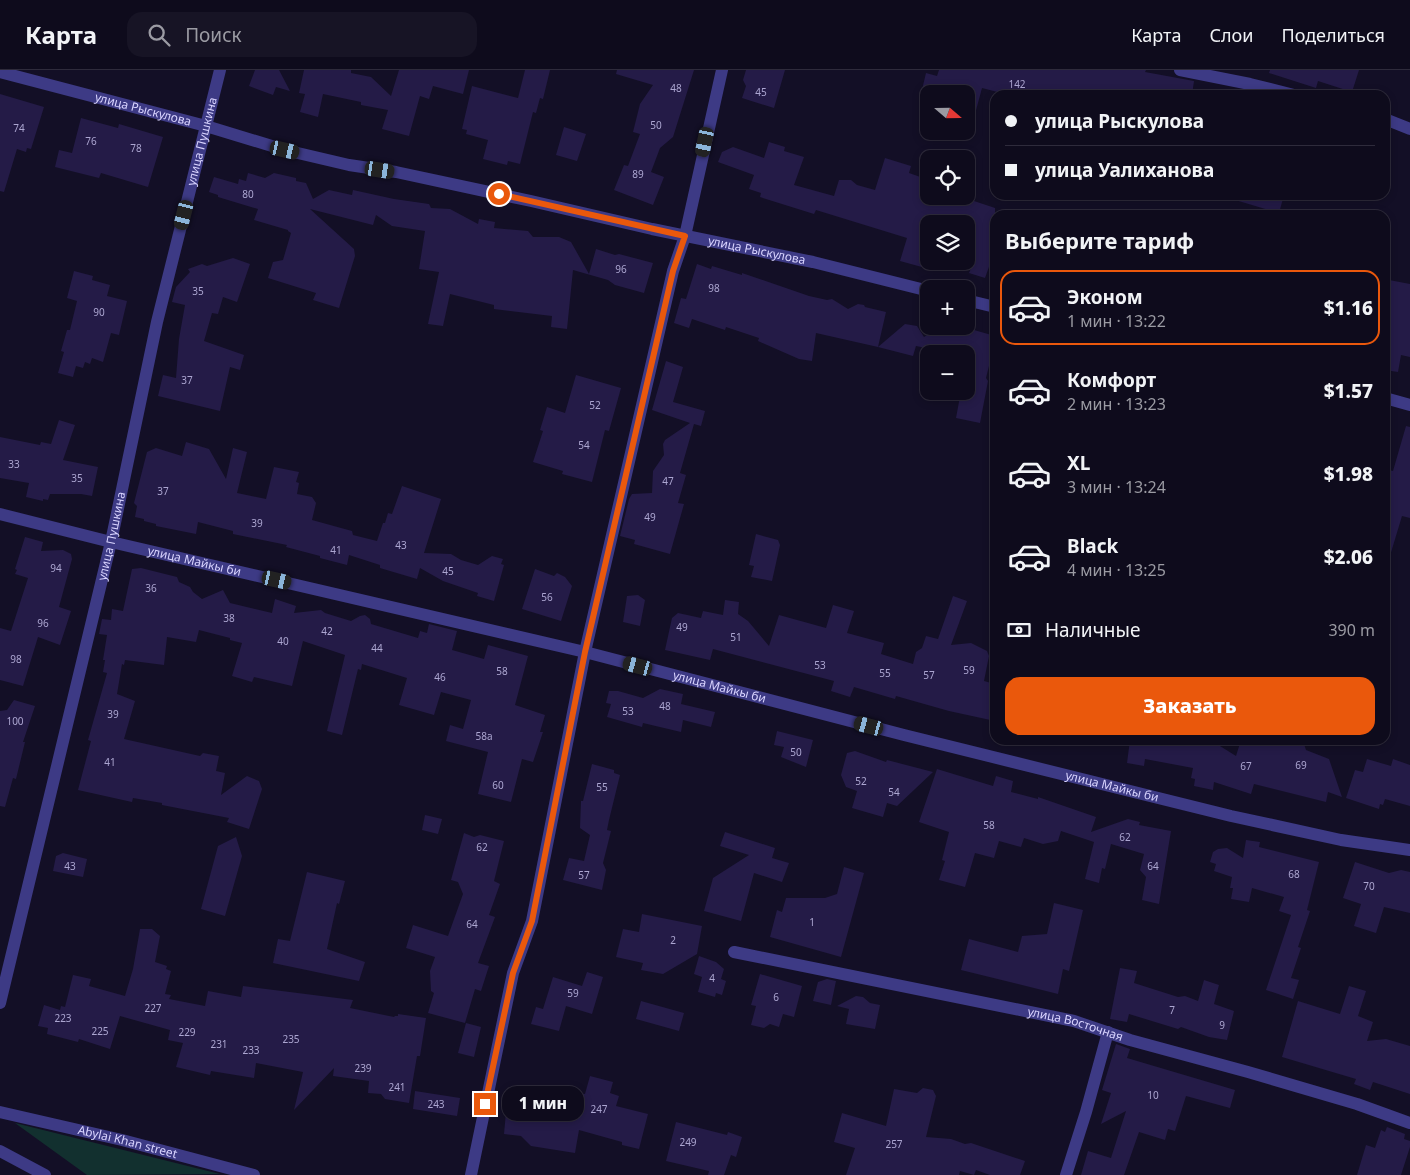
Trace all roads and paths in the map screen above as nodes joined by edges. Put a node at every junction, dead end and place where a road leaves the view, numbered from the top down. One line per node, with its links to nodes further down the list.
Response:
1 (220, 70): 7 (street, улица Пушкина)
2 (722, 70): 9 (street)
3 (1180, 70): 5 (street)
4 (0, 72): 7 (street, улица Рыскулова)
5 (1274, 90)
6 (1390, 121): 8 (street)
7 (206, 126): 9 (street, улица Рыскулова); 16 (street, улица Пушкина)
8 (1410, 129)
9 (685, 236): 10 (street, улица Рыскулова); 17 (street)
10 (920, 289)
11 (975, 302): 12 (street)
12 (990, 306)
13 (1390, 399): 14 (street)
14 (1410, 404)
15 (0, 514): 16 (street, улица Майкы би)
16 (111, 542): 17 (street, улица Майкы би); 20 (street, улица Пушкина)
17 (585, 652): 18 (street, улица Майкы би); 27 (street)
18 (1410, 850)
19 (734, 952): 21 (street, улица Восточная)
20 (0, 1003)
21 (1108, 1032): 23 (street, улица Восточная); 28 (street)
22 (0, 1112): 26 (street, Abylai Khan street)
23 (1410, 1123)
24 (0, 1151): 25 (street)
25 (45, 1175)
26 (254, 1175)
27 (471, 1175)
28 (1066, 1175)

